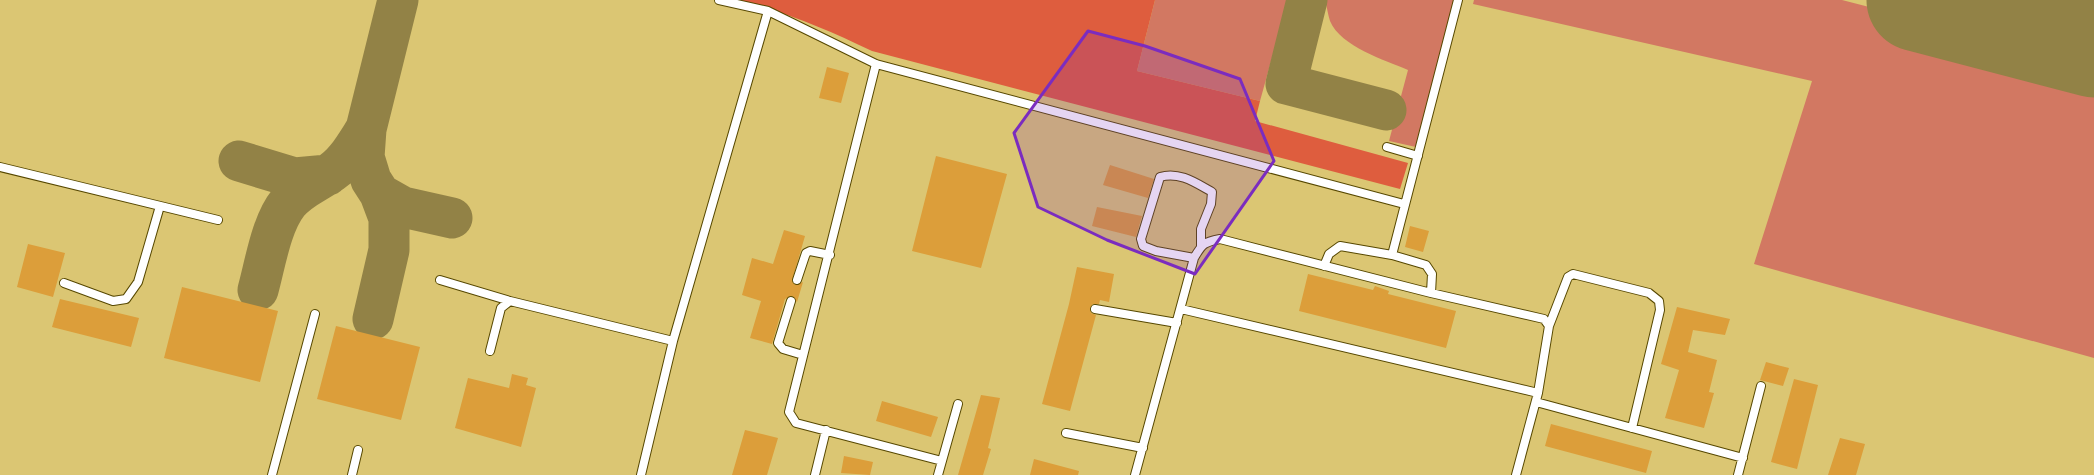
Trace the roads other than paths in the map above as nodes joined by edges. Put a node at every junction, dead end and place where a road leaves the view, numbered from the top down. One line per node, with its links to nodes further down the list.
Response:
1 (719, 0): 3 (lane)
2 (1458, 0): 6 (lane)
3 (768, 11): 4 (lane); 27 (lane)
4 (876, 64): 8 (lane); 12 (lane)
5 (1387, 147): 6 (lane)
6 (1418, 156): 8 (lane)
7 (0, 167): 9 (lane)
8 (1404, 204): 13 (lane)
9 (160, 206): 10 (lane); 18 (lane)
10 (218, 220)
11 (1200, 246): 14 (lane); 14 (lane); 15 (lane)
12 (830, 255): 17 (lane); 29 (lane)
13 (1392, 255): 15 (lane); 19 (lane)
14 (1194, 258): 23 (lane)
15 (1324, 266): 19 (lane)
16 (440, 280): 20 (lane)
17 (797, 280)
18 (64, 283)
19 (1431, 293): 26 (lane)
20 (510, 301): 27 (lane); 28 (lane)
21 (791, 301): 29 (lane)
22 (1095, 308): 25 (lane)
23 (1181, 309): 25 (lane); 31 (lane)
24 (314, 314): 41 (lane)
25 (1177, 323): 37 (lane)
26 (1549, 326): 31 (lane); 34 (lane)
27 (674, 341): 43 (lane)
28 (490, 351)
29 (803, 355): 35 (lane)
30 (1761, 386): 39 (lane)
31 (1538, 393): 32 (lane)
32 (1536, 402): 34 (lane); 47 (lane)
33 (958, 404): 40 (lane)
34 (1632, 428): 39 (lane)
35 (826, 430): 40 (lane); 44 (lane)
36 (1066, 433): 37 (lane)
37 (1143, 448): 46 (lane)
38 (358, 450): 42 (lane)
39 (1743, 458): 48 (lane)
40 (942, 461): 45 (lane)
41 (272, 475)
42 (352, 475)
43 (641, 475)
44 (815, 475)
45 (938, 475)
46 (1135, 475)
47 (1516, 475)
48 (1738, 475)

